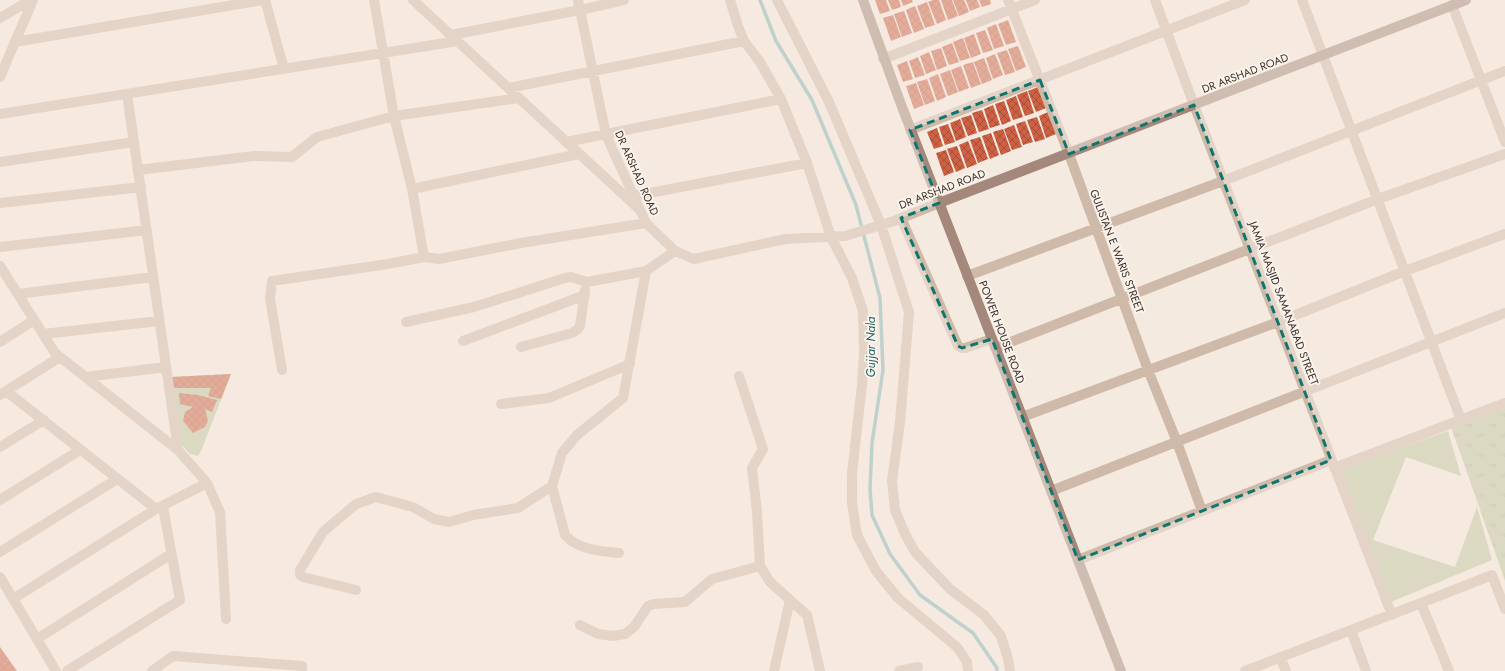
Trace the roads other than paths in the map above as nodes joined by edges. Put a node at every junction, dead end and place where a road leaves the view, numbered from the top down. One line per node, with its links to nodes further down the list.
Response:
1 (32, 0): 17 (street); 21 (street)
2 (264, 0): 21 (street); 25 (street)
3 (374, 0): 22 (street)
4 (413, 0): 19 (street)
5 (624, 0): 15 (street)
6 (730, 0): 20 (street)
7 (777, 0): 60 (street)
8 (863, 0): 24 (street, POWER HOUSE ROAD)
9 (1034, 0): 14 (street)
10 (1155, 0): 18 (street, JAMIA MASJID SAMANABAD STREET)
11 (1244, 0): 18 (street)
12 (1302, 0): 23 (street)
13 (1466, 0): 16 (street, DR ARSHAD ROAD)
14 (1010, 4): 24 (street); 29 (street, GULISTAN E WARIS STREET)
15 (580, 5): 19 (street); 26 (street, DR ARSHAD ROAD)
16 (1452, 5): 23 (street, DR ARSHAD ROAD); 30 (street)
17 (0, 18)
18 (1166, 30): 29 (street); 35 (street, JAMIA MASJID SAMANABAD STREET)
19 (454, 38): 22 (street); 31 (street)
20 (744, 40): 26 (street); 34 (street)
21 (15, 42): 28 (street)
22 (384, 53): 25 (street); 37 (street)
23 (1324, 55): 35 (street, DR ARSHAD ROAD); 39 (street)
24 (883, 58): 38 (street, POWER HOUSE ROAD)
25 (284, 69): 32 (street)
26 (593, 72): 31 (street); 40 (street, DR ARSHAD ROAD)
27 (1505, 72): 30 (street)
28 (0, 77)
29 (1040, 80): 38 (street); 45 (street, GULISTAN E WARIS STREET)
30 (1481, 81): 39 (street); 43 (street)
31 (508, 88): 33 (street)
32 (127, 94): 36 (street); 41 (street)
33 (519, 98): 37 (street); 42 (street)
34 (781, 99): 40 (street); 48 (street)
35 (1194, 106): 45 (street, DR ARSHAD ROAD); 50 (street, JAMIA MASJID SAMANABAD STREET)
36 (0, 114)
37 (394, 116): 49 (street); 52 (street)
38 (910, 130): 56 (street, POWER HOUSE ROAD)
39 (1352, 130): 50 (street); 54 (street)
40 (606, 135): 42 (street); 53 (street, DR ARSHAD ROAD)
41 (134, 142): 47 (street); 49 (street)
42 (566, 142): 44 (street)
43 (1505, 142)
44 (580, 154): 52 (street); 57 (street)
45 (1068, 154): 56 (street, DR ARSHAD ROAD); 61 (street, GULISTAN E WARIS STREET)
46 (1505, 154): 54 (street)
47 (0, 162)
48 (807, 163): 53 (street); 64 (street)
49 (138, 170): 51 (street)
50 (1223, 181): 61 (street); 66 (street, JAMIA MASJID SAMANABAD STREET)
51 (140, 187): 55 (street); 62 (street)
52 (412, 189): 68 (street)
53 (634, 196): 57 (street, DR ARSHAD ROAD)
54 (1378, 199): 66 (street); 71 (street)
55 (0, 203)
56 (939, 203): 58 (street, DR ARSHAD ROAD); 72 (street, POWER HOUSE ROAD)
57 (641, 211): 59 (street, DR ARSHAD ROAD)
58 (902, 218): 60 (street, DR ARSHAD ROAD); 87 (street)
59 (646, 223): 67 (street, DR ARSHAD ROAD); 68 (street)
60 (881, 225): 64 (street, DR ARSHAD ROAD); 141 (street)
61 (1095, 229): 72 (street); 77 (street, GULISTAN E WARIS STREET)
62 (146, 230): 65 (street); 73 (street)
63 (1505, 234): 71 (street)
64 (832, 237): 67 (street, DR ARSHAD ROAD); 140 (street)
65 (0, 247)
66 (1250, 250): 77 (street); 82 (street, JAMIA MASJID SAMANABAD STREET)
67 (675, 251): 70 (street)
68 (424, 257): 92 (street)
69 (0, 266): 75 (street)
70 (646, 271): 74 (street); 90 (street)
71 (1405, 271): 82 (street); 85 (street)
72 (968, 276): 87 (street, POWER HOUSE ROAD)
73 (153, 277): 75 (street); 80 (street)
74 (587, 282): 76 (street); 81 (street)
75 (18, 294): 79 (street)
76 (585, 295): 84 (street); 88 (street)
77 (1123, 299): 87 (street); 93 (street, GULISTAN E WARIS STREET)
78 (1505, 313): 85 (street)
79 (34, 320): 83 (street); 86 (street)
80 (159, 321): 83 (street); 91 (street)
81 (406, 322)
82 (1278, 322): 93 (street); 96 (street, JAMIA MASJID SAMANABAD STREET)
83 (43, 334): 89 (street)
84 (463, 341)
85 (1432, 341): 96 (street); 102 (street)
86 (0, 342)
87 (994, 343): 100 (street, POWER HOUSE ROAD)
88 (521, 347)
89 (60, 357): 95 (street); 97 (street)
90 (630, 364): 99 (street); 110 (street)
91 (166, 367): 95 (street); 106 (street)
92 (282, 370)
93 (1148, 370): 100 (street); 103 (street, GULISTAN E WARIS STREET)
94 (739, 376): 119 (street)
95 (85, 377): 106 (street)
96 (1305, 392): 103 (street); 107 (street, JAMIA MASJID SAMANABAD STREET)
97 (3, 393): 101 (street)
98 (1505, 403): 102 (street)
99 (501, 404)
100 (1022, 416): 111 (street, POWER HOUSE ROAD)
101 (44, 420): 104 (street); 105 (street)
102 (1461, 420): 107 (street)
103 (1177, 442): 111 (street); 114 (street, GULISTAN E WARIS STREET)
104 (0, 447)
105 (80, 450): 108 (street); 112 (street)
106 (178, 450): 109 (street)
107 (1333, 464): 114 (street); 126 (street, JAMIA MASJID SAMANABAD STREET)
108 (117, 479): 113 (street); 115 (street)
109 (207, 484): 113 (street); 127 (street)
110 (552, 486): 117 (street); 121 (street)
111 (1051, 491): 118 (street, POWER HOUSE ROAD)
112 (0, 500)
113 (159, 508): 116 (street); 122 (street)
114 (1202, 511): 118 (street)
115 (0, 552)
116 (171, 554): 130 (street); 134 (street)
117 (618, 554)
118 (1078, 560): 142 (street, POWER HOUSE ROAD)
119 (760, 566): 123 (street); 128 (street)
120 (0, 577): 122 (street)
121 (356, 590)
122 (13, 599): 130 (street)
123 (790, 600): 137 (street); 138 (street)
124 (1421, 604): 125 (street); 126 (street); 146 (street)
125 (1505, 609)
126 (1392, 615): 129 (street)
127 (226, 619)
128 (580, 625)
129 (1351, 630): 131 (street); 145 (street)
130 (37, 639): 133 (street)
131 (1280, 657): 143 (street); 144 (street)
132 (918, 667): 139 (street)
133 (56, 671)
134 (67, 671)
135 (152, 671): 136 (street)
136 (302, 671)
137 (774, 671)
138 (820, 671)
139 (899, 671)
140 (968, 671)
141 (1010, 671)
142 (1121, 671)
143 (1244, 671)
144 (1286, 671)
145 (1366, 671)
146 (1449, 671)

